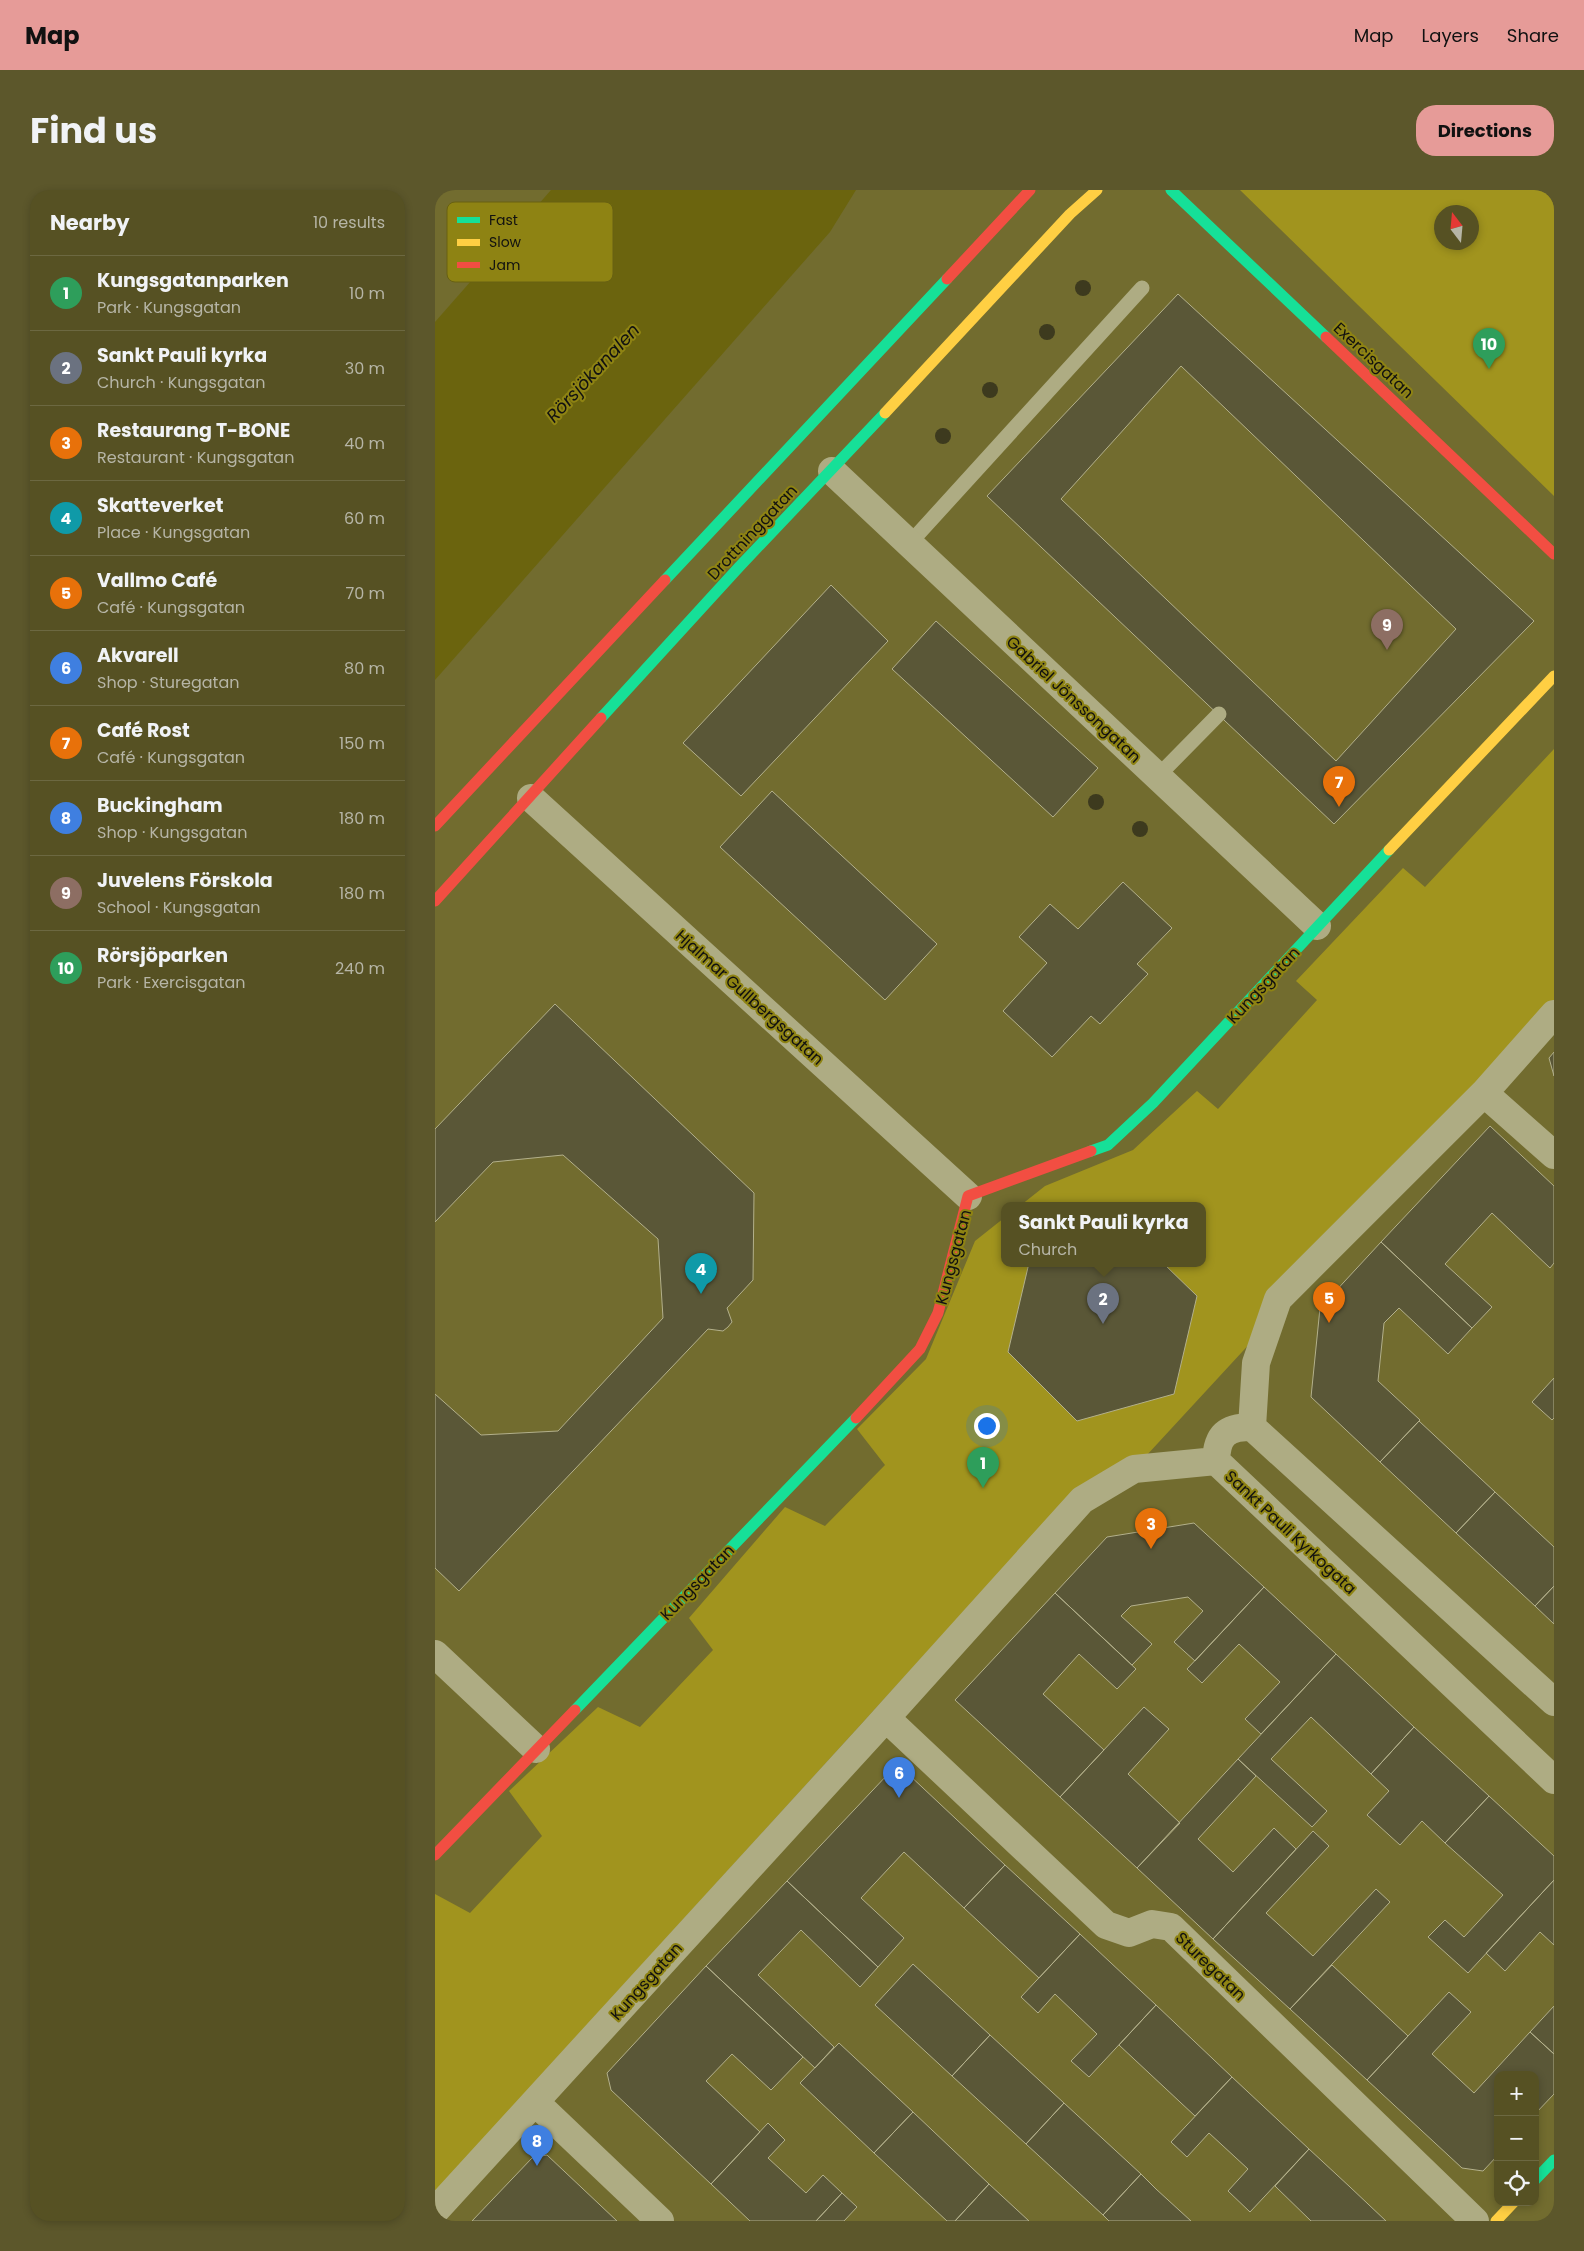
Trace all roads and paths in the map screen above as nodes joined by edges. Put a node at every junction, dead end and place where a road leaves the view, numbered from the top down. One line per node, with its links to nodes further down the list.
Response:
1 (1030, 190): 12 (street, Drottninggatan)
2 (1097, 190): 5 (street, Drottninggatan)
3 (1171, 190): 7 (street, Exercisgatan)
4 (1143, 288): 6 (lane)
5 (832, 471): 6 (street, Gabriel Jönssongatan); 11 (street, Drottninggatan)
6 (909, 544): 10 (street, Gabriel Jönssongatan)
7 (1554, 554)
8 (1554, 676): 14 (street, Kungsgatan)
9 (1219, 714): 10 (lane)
10 (1157, 777): 14 (street, Gabriel Jönssongatan)
11 (531, 798): 13 (street, Drottninggatan); 18 (street, Hjalmar Gullbergsgatan)
12 (435, 826)
13 (435, 901)
14 (1317, 926): 18 (street, Kungsgatan)
15 (1554, 1014): 16 (street)
16 (1484, 1093): 17 (street); 19 (street)
17 (1554, 1155)
18 (969, 1196): 24 (street, Kungsgatan)
19 (1252, 1427): 20 (street, Sankt Pauli Kyrkogata); 22 (street)
20 (1216, 1461): 23 (street, Kungsgatan); 25 (street, Sankt Pauli Kyrkogata)
21 (435, 1654): 24 (street)
22 (1554, 1702)
23 (886, 1718): 27 (street, Kungsgatan); 33 (street, Sturegatan)
24 (536, 1749): 26 (street, Kungsgatan)
25 (1554, 1780)
26 (435, 1856)
27 (535, 2102): 31 (street, Kungsgatan); 32 (street)
28 (1554, 2160): 29 (street)
29 (1539, 2176)
30 (1510, 2206): 34 (street)
31 (435, 2211)
32 (660, 2221)
33 (1475, 2221)
34 (1496, 2221)

